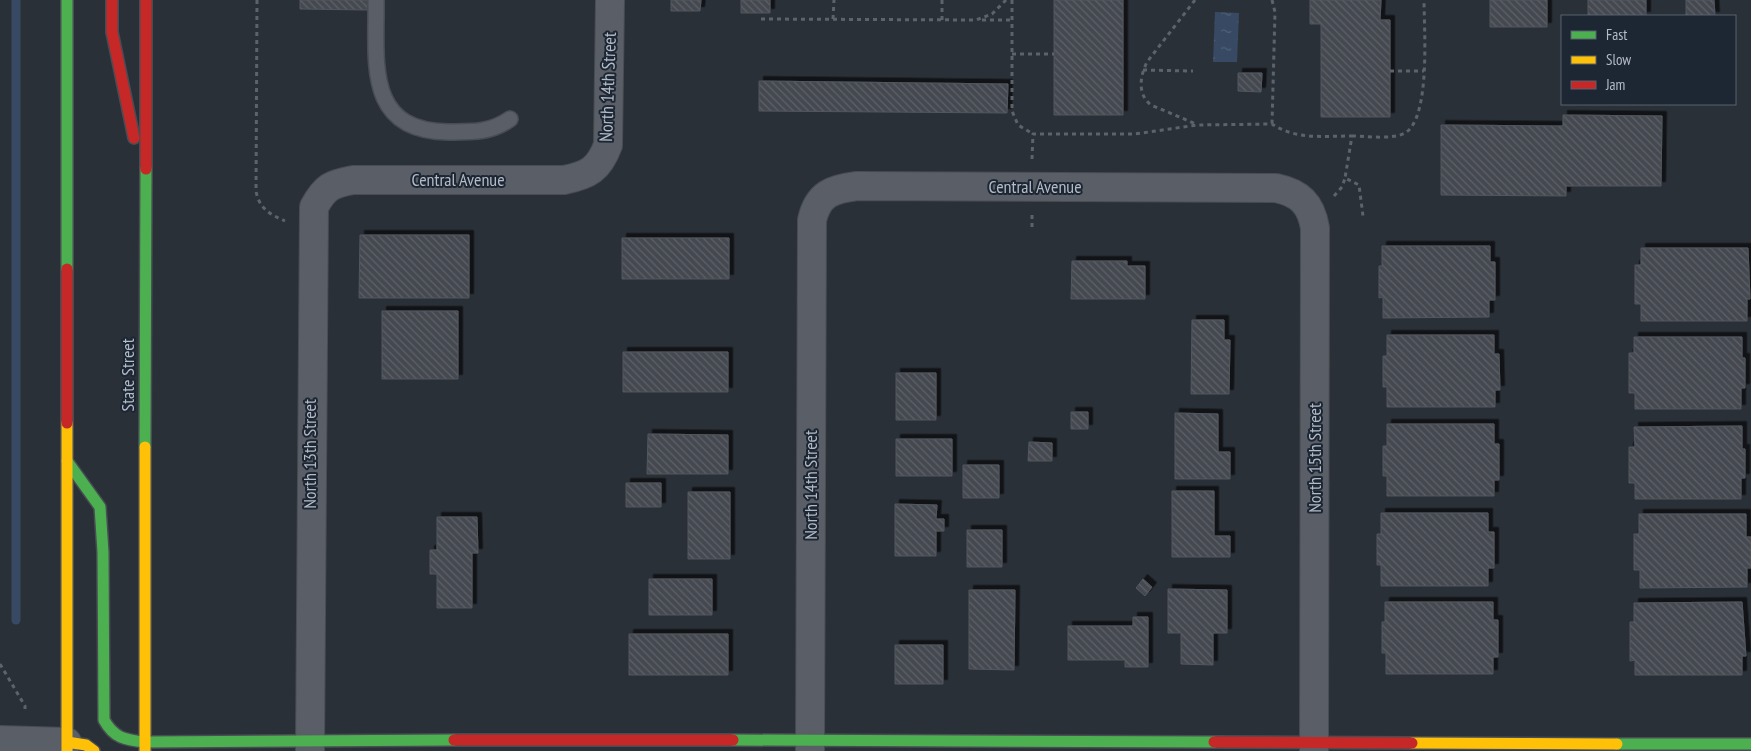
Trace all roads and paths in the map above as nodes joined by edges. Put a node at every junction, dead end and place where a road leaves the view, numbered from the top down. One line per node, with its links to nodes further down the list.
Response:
1 (67, 0): 39 (main road)
2 (112, 0): 34 (main road)
3 (146, 0): 34 (main road, State Street)
4 (257, 0): 37 (path)
5 (376, 0): 25 (lane)
6 (610, 0): 31 (street, North 14th Street)
7 (834, 0): 15 (path)
8 (942, 0): 16 (path)
9 (1006, 0): 17 (path)
10 (1012, 0): 18 (path)
11 (1195, 0): 21 (path)
12 (1272, 0): 27 (path)
13 (1424, 0): 24 (path)
14 (761, 19): 15 (path)
15 (834, 19): 16 (path)
16 (942, 20): 17 (path)
17 (976, 20): 18 (path)
18 (1012, 20): 19 (path)
19 (1012, 54): 20 (path); 28 (path)
20 (1054, 54)
21 (1144, 70): 22 (path); 26 (path)
22 (1194, 70)
23 (1390, 70): 24 (path)
24 (1424, 71): 29 (path)
25 (510, 119)
26 (1197, 124): 27 (path); 28 (path)
27 (1272, 124): 29 (path)
28 (1033, 134): 32 (path)
29 (1352, 136): 35 (path)
30 (353, 180): 31 (street, Central Avenue); 43 (street, North 13th Street)
31 (564, 180)
32 (1031, 187): 33 (street, Central Avenue); 36 (street, Central Avenue); 38 (path)
33 (1276, 188): 48 (street, North 15th Street)
34 (146, 194): 45 (main road, State Street)
35 (1362, 216)
36 (812, 220): 46 (street, North 14th Street)
37 (285, 221)
38 (1032, 227)
39 (67, 460): 44 (main road); 45 (main road)
40 (0, 664): 41 (path)
41 (12, 741): 44 (street)
42 (1751, 744): 48 (main road)
43 (310, 745): 45 (main road); 46 (main road)
44 (67, 746): 49 (main road)
45 (145, 746)
46 (810, 746): 47 (main road)
47 (1094, 746): 48 (main road)
48 (1314, 746)
49 (94, 751)

